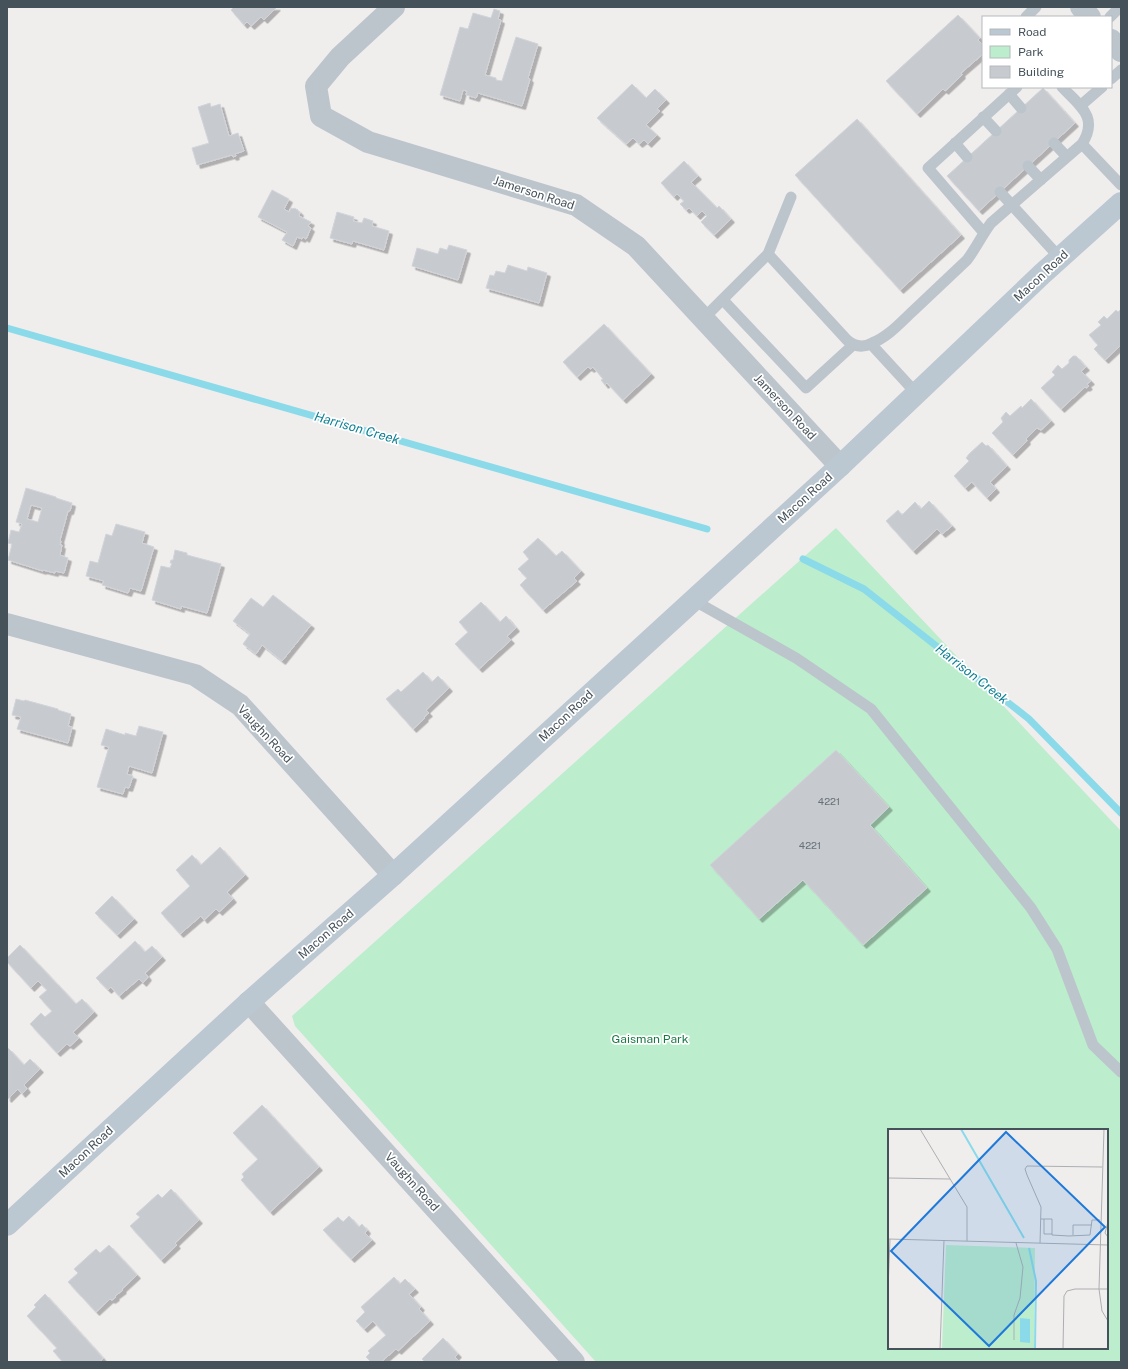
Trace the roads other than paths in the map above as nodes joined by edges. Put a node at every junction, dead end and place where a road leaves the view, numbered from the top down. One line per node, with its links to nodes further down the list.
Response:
1 (394, 7): 35 (street, Jamerson Road)
2 (1036, 7): 5 (lane)
3 (1081, 7): 6 (street)
4 (1120, 7): 7 (lane)
5 (1027, 16)
6 (1089, 16)
7 (1111, 16)
8 (1112, 41): 9 (street)
9 (1121, 50)
10 (1121, 70): 11 (lane)
11 (1112, 78)
12 (1063, 88): 15 (lane)
13 (1101, 88): 15 (lane)
14 (1013, 91): 16 (lane); 17 (lane)
15 (1080, 106): 21 (lane)
16 (1021, 108)
17 (983, 117): 18 (lane); 19 (lane)
18 (996, 131)
19 (955, 143): 22 (lane); 31 (lane)
20 (1054, 143): 23 (lane)
21 (1082, 144): 23 (lane); 26 (lane)
22 (967, 157)
23 (1067, 157): 25 (lane)
24 (1028, 166): 25 (lane)
25 (1041, 180): 30 (lane)
26 (1121, 186)
27 (1000, 192): 30 (lane)
28 (791, 197): 32 (lane)
29 (1121, 203): 33 (main road, Macon Road)
30 (1012, 205): 31 (lane); 33 (lane)
31 (984, 232): 36 (lane)
32 (768, 254): 34 (lane); 37 (lane)
33 (1060, 258): 38 (main road, Macon Road)
34 (723, 300): 35 (lane); 37 (lane)
35 (704, 318): 39 (street, Jamerson Road)
36 (871, 344): 37 (lane); 38 (lane)
37 (853, 345)
38 (916, 393): 39 (main road, Macon Road)
39 (840, 466): 40 (main road, Macon Road)
40 (693, 600): 42 (main road, Macon Road); 44 (lane)
41 (7, 624): 42 (street, Vaughn Road)
42 (393, 875): 43 (main road, Macon Road)
43 (249, 1002): 45 (main road, Macon Road); 46 (street, Vaughn Road)
44 (1121, 1072)
45 (7, 1225)
46 (574, 1362)

